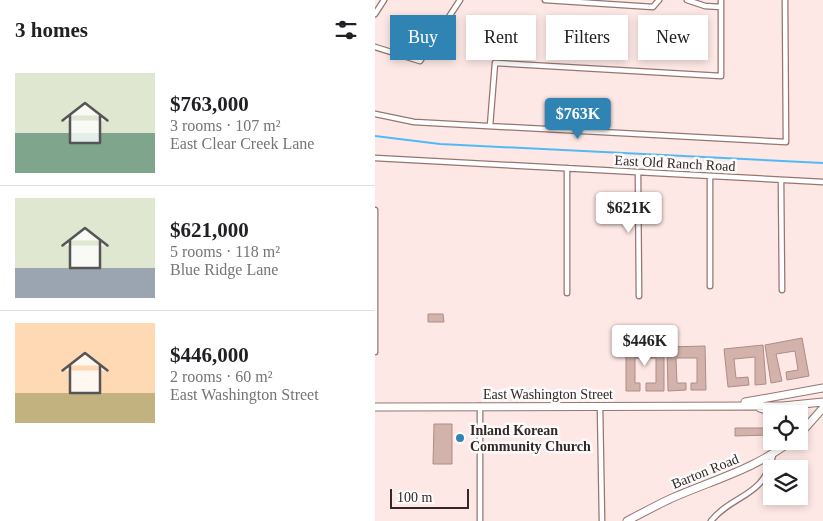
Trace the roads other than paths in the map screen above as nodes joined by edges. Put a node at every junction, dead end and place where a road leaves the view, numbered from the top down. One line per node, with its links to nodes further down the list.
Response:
1 (385, 0): 9 (street)
2 (460, 0): 10 (street)
3 (545, 0): 4 (street)
4 (659, 0)
5 (687, 0): 8 (street)
6 (721, 0): 8 (street)
7 (785, 0): 12 (street)
8 (721, 7): 12 (street)
9 (375, 14)
10 (375, 47)
11 (375, 114): 12 (street)
12 (491, 126)
13 (375, 158): 14 (street, East Old Ranch Road)
14 (567, 168): 15 (street, East Old Ranch Road); 22 (street)
15 (638, 172): 16 (street, East Old Ranch Road); 23 (street)
16 (710, 176): 17 (street, East Old Ranch Road); 20 (street)
17 (781, 180): 18 (street, East Old Ranch Road); 21 (street)
18 (823, 182)
19 (375, 210): 24 (street)
20 (710, 286)
21 (782, 290)
22 (567, 293)
23 (639, 296)
24 (375, 352)
25 (823, 388): 29 (main road, East Washington Street)
26 (823, 402): 30 (main road, East Washington Street)
27 (480, 406): 28 (main road, East Washington Street); 31 (main road, East Washington Street); 37 (street)
28 (600, 406): 29 (main road, East Washington Street); 38 (street)
29 (721, 406): 30 (main road, East Washington Street)
30 (752, 406): 33 (main road)
31 (375, 407)
32 (823, 408): 34 (main road)
33 (763, 410)
34 (808, 425)
35 (779, 450): 36 (main road, Barton Road)
36 (773, 455): 39 (main road, Barton Road); 40 (street)
37 (480, 521)
38 (601, 521)
39 (627, 521)
40 (711, 521)

